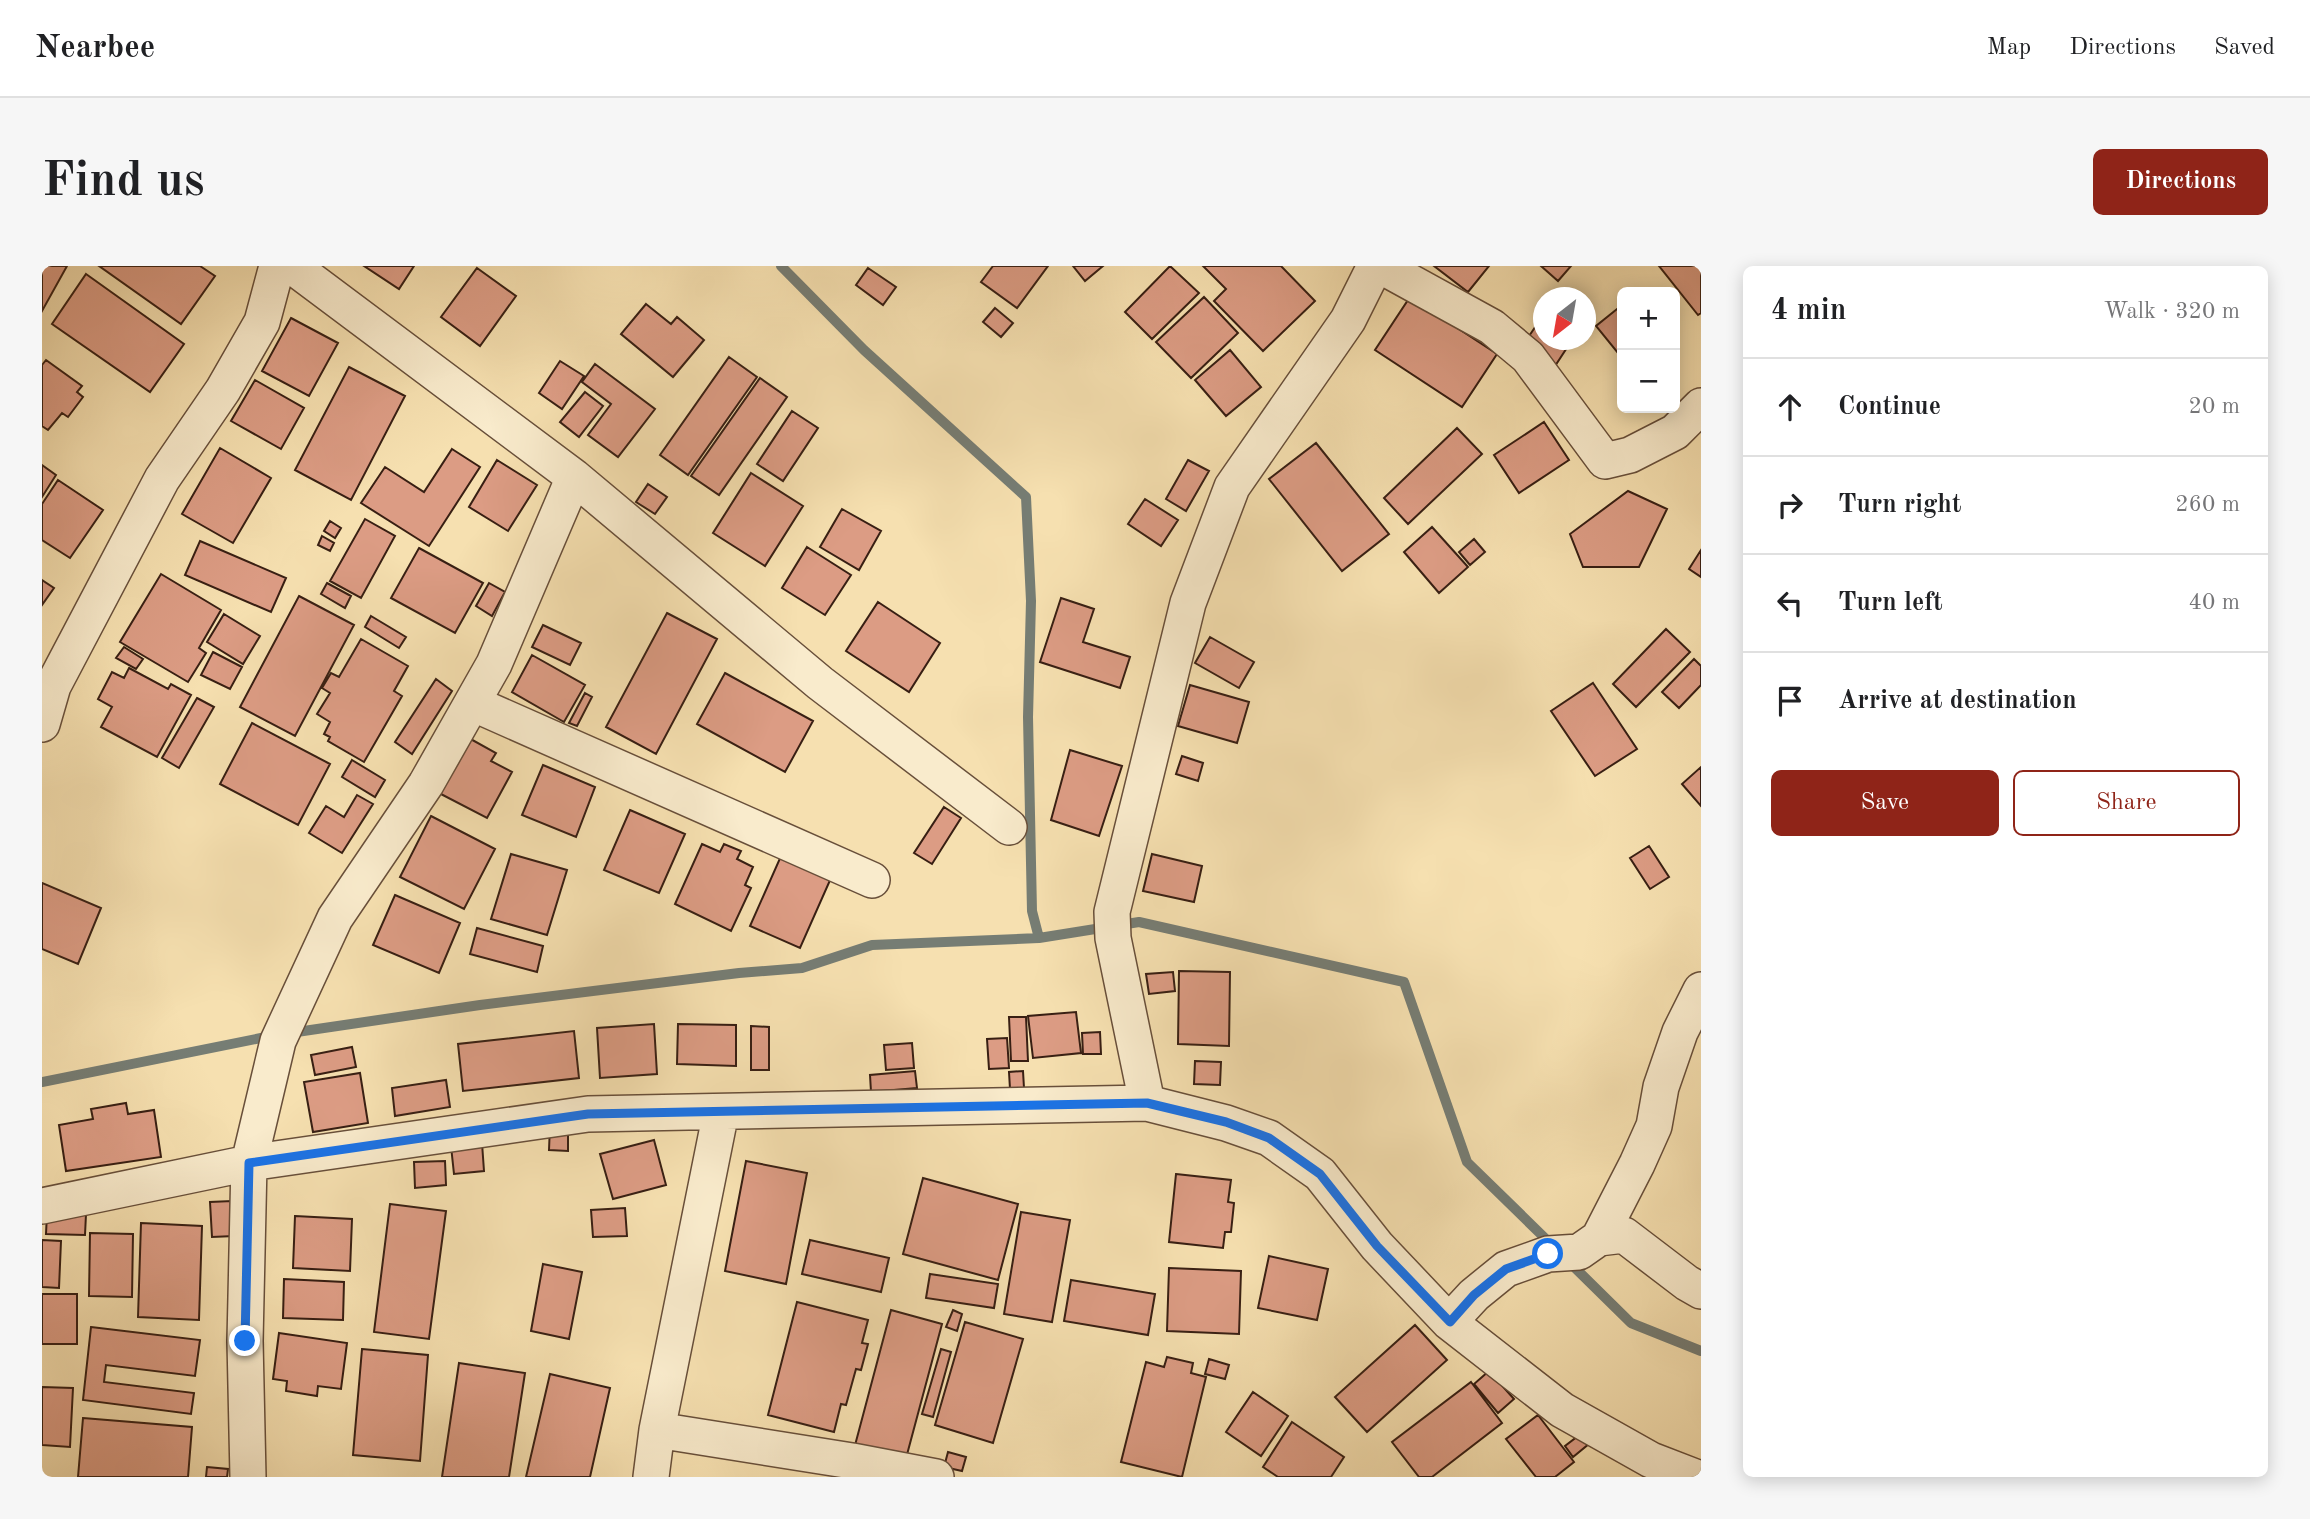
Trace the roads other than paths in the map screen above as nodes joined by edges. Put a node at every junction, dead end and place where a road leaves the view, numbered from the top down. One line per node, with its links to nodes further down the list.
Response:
1 (277, 266): 8 (street)
2 (292, 266): 6 (street)
3 (1375, 266): 12 (street)
4 (1381, 266): 5 (street)
5 (1701, 406)
6 (574, 477): 7 (street); 9 (street)
7 (472, 703): 10 (street); 14 (street)
8 (42, 724)
9 (1009, 827)
10 (872, 880)
11 (1701, 990): 16 (street)
12 (1147, 1103): 13 (street); 18 (street)
13 (721, 1112): 14 (street); 19 (street)
14 (249, 1163): 15 (street); 20 (street)
15 (42, 1206)
16 (1575, 1248): 17 (street); 18 (street)
17 (1701, 1291)
18 (1450, 1322): 23 (street)
19 (657, 1430): 21 (street); 22 (street)
20 (248, 1477)
21 (651, 1477)
22 (936, 1477)
23 (1695, 1477)

